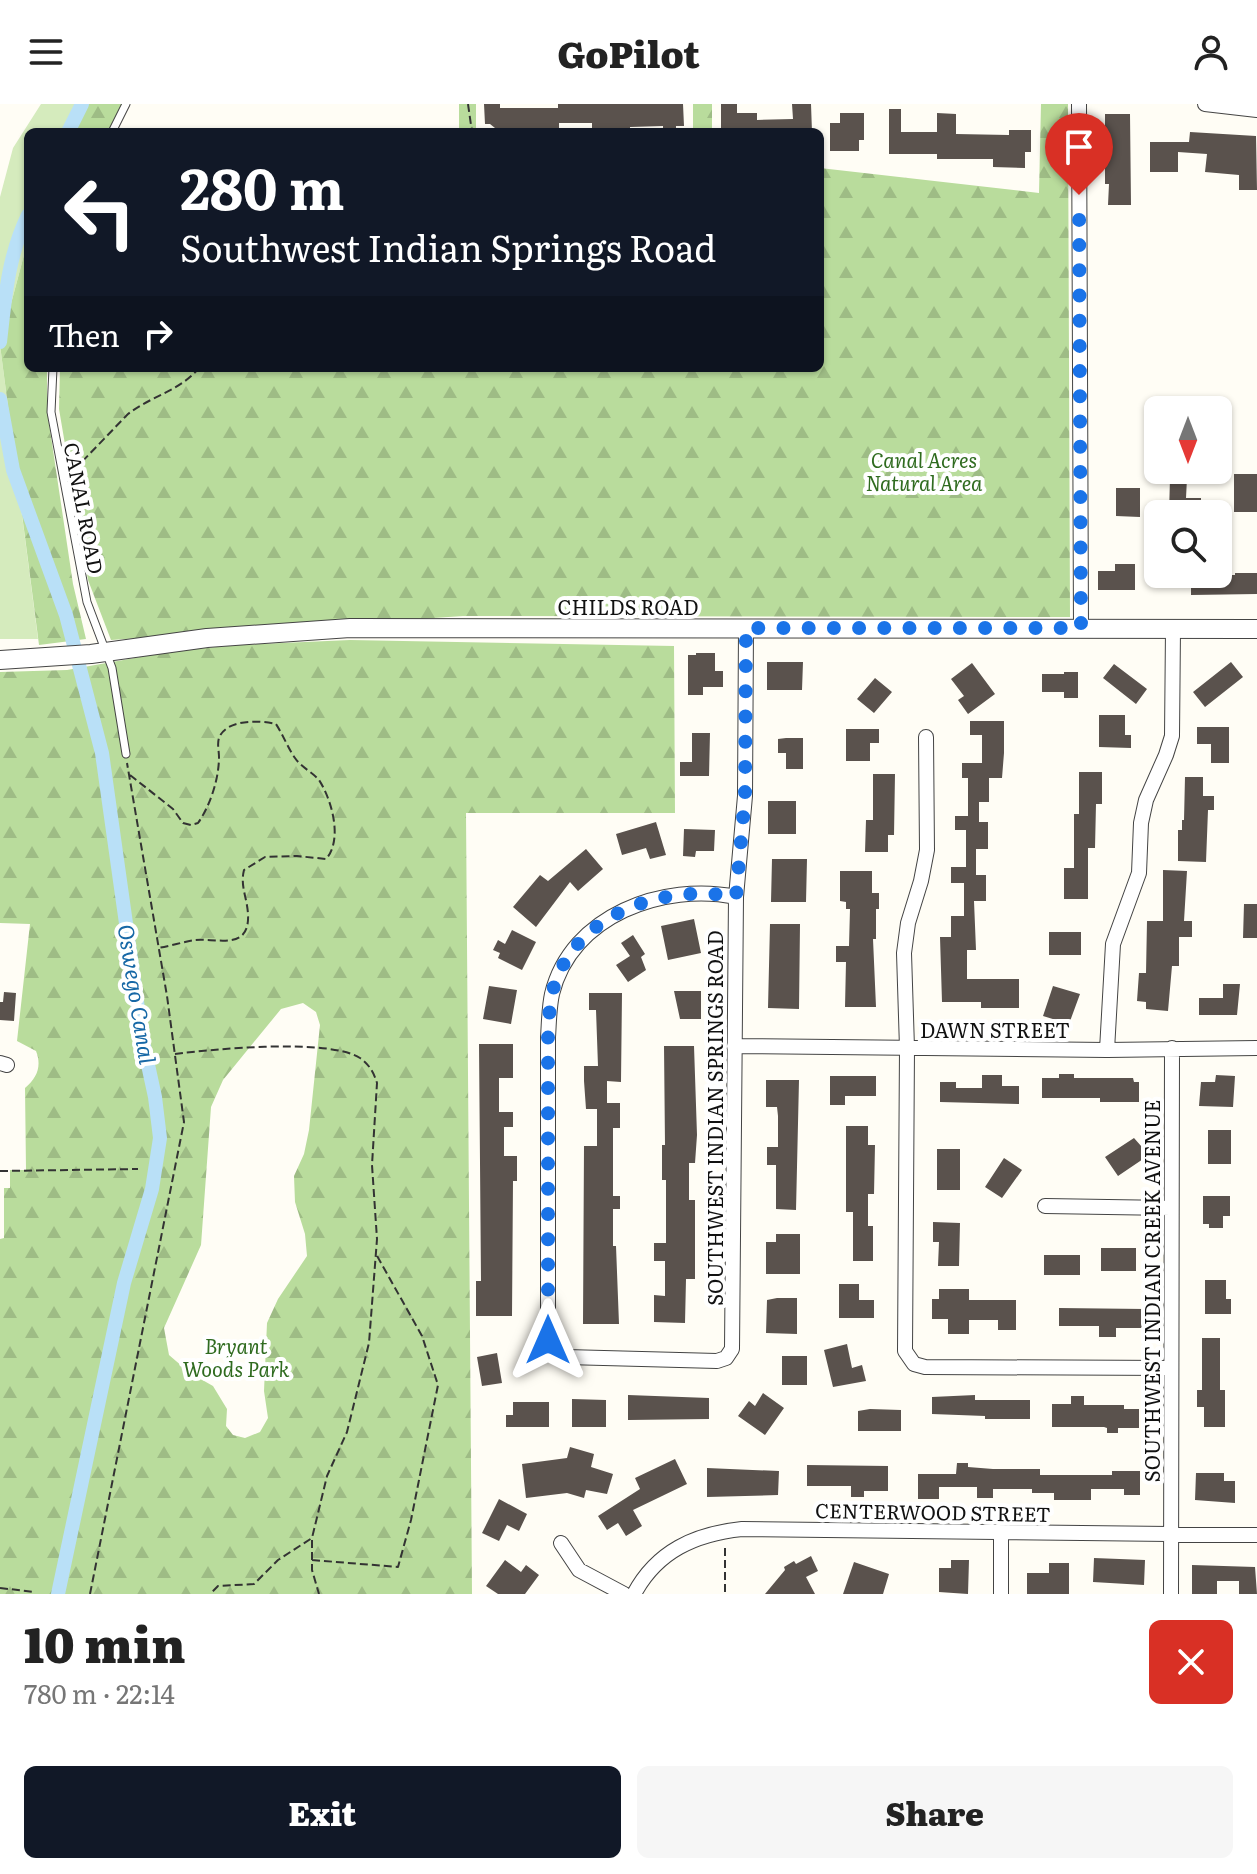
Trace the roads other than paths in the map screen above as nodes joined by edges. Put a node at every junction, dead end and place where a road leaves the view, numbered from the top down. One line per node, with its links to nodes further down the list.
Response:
1 (126, 104): 5 (lane)
2 (1079, 104): 8 (street)
3 (1205, 104): 4 (street)
4 (1257, 110)
5 (114, 128)
6 (53, 372): 11 (lane, CANAL ROAD)
7 (746, 628): 8 (street, CHILDS ROAD); 11 (street, CHILDS ROAD); 15 (street, SOUTHWEST INDIAN SPRINGS ROAD)
8 (1081, 628): 9 (street, CHILDS ROAD)
9 (1173, 629): 10 (street, CHILDS ROAD); 20 (street)
10 (1257, 629)
11 (98, 653): 12 (street, CHILDS ROAD); 14 (lane, CANAL ROAD)
12 (1, 660)
13 (926, 737): 17 (street)
14 (126, 754)
15 (736, 897): 16 (street, SOUTHWEST INDIAN SPRINGS ROAD); 16 (street, SOUTHWEST INDIAN SPRINGS ROAD)
16 (734, 1046): 17 (street, DAWN STREET)
17 (907, 1048): 20 (street, DAWN STREET); 23 (street)
18 (1172, 1048): 19 (street, DAWN STREET); 20 (street, DAWN STREET); 22 (street, SOUTHWEST INDIAN CREEK AVENUE)
19 (1257, 1048)
20 (1107, 1050)
21 (1045, 1206): 22 (street)
22 (1170, 1208): 23 (street, SOUTHWEST INDIAN CREEK AVENUE)
23 (1171, 1368): 25 (street, SOUTHWEST INDIAN CREEK AVENUE)
24 (1001, 1533): 25 (street, CENTERWOOD STREET); 29 (street, CENTERWOOD STREET); 30 (street)
25 (1172, 1534): 26 (street, CENTERWOOD STREET); 31 (street, SOUTHWEST INDIAN CREEK AVENUE)
26 (1257, 1535)
27 (561, 1543): 28 (street)
28 (624, 1594)
29 (634, 1594)
30 (1001, 1594)
31 (1171, 1594)

